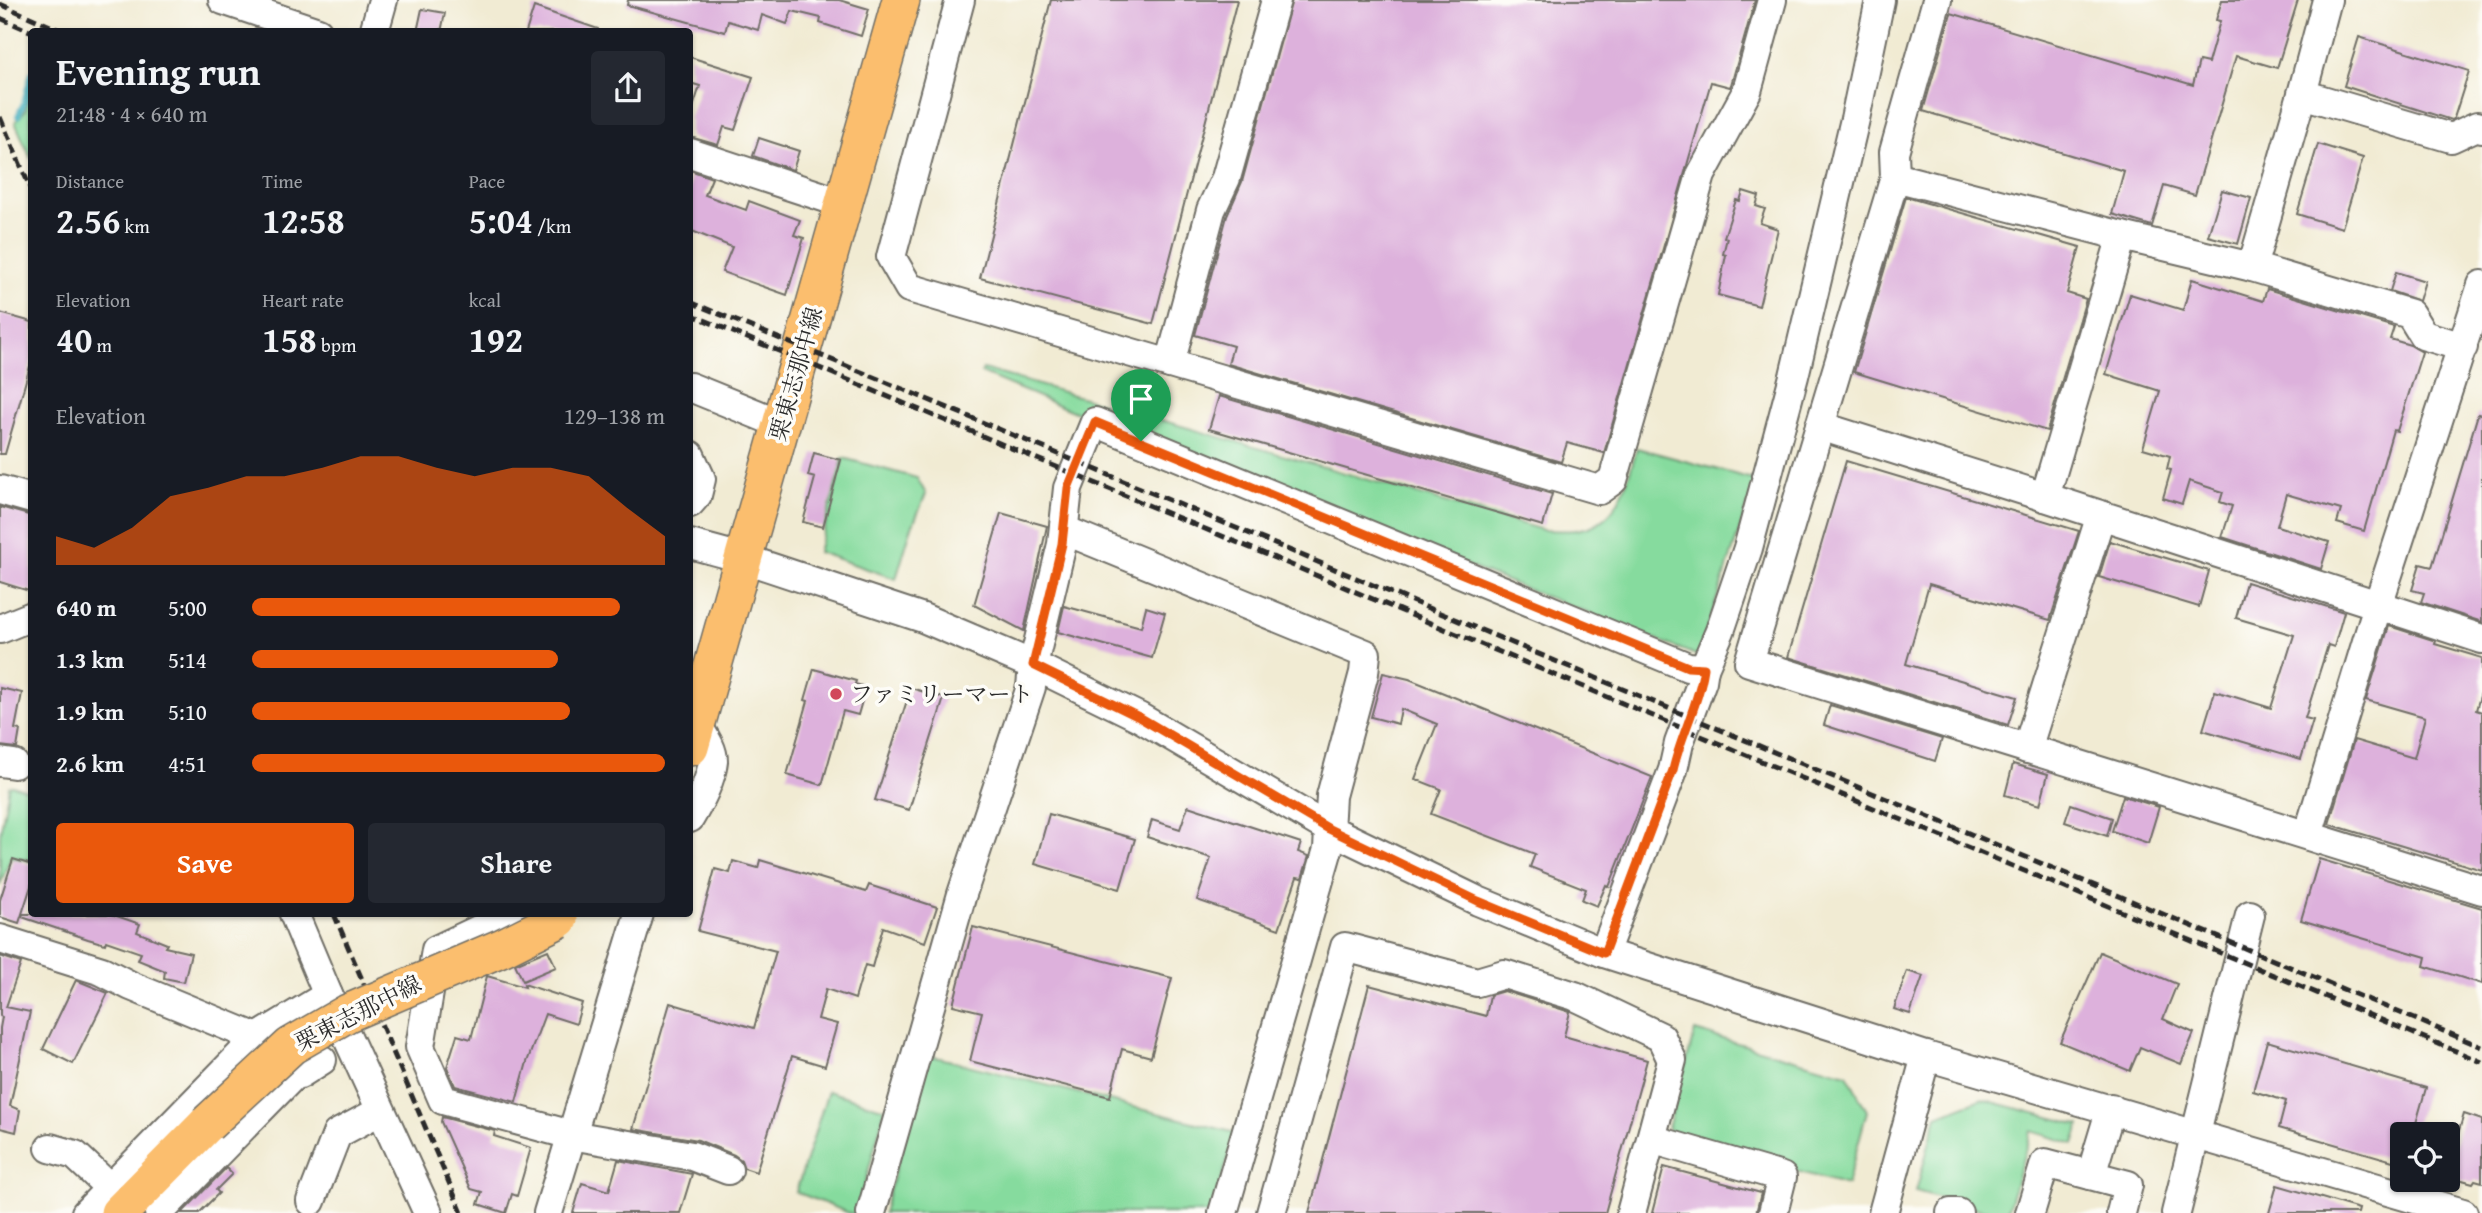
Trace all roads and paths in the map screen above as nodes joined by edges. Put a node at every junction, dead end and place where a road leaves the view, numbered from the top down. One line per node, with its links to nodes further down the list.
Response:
1 (383, 0): 11 (street)
2 (901, 0): 16 (main road, 栗東志那中線)
3 (960, 0): 21 (street)
4 (1276, 0): 21 (street)
5 (1772, 0): 21 (street)
6 (1880, 0): 39 (street)
7 (1937, 0): 15 (street)
8 (2327, 0): 12 (street)
9 (231, 1): 10 (street)
10 (307, 28)
11 (375, 28)
12 (2302, 94): 13 (street); 18 (street)
13 (2482, 128)
14 (693, 154): 16 (street)
15 (1895, 177): 17 (street); 24 (street)
16 (845, 204): 23 (main road, 栗東志那中線)
17 (2122, 236): 18 (street); 27 (street)
18 (2252, 267): 20 (street)
19 (2482, 285): 20 (street)
20 (2463, 347): 34 (street)
21 (1170, 365)
22 (693, 388): 23 (street)
23 (781, 424): 33 (main road, 栗東志那中線)
24 (1820, 426): 27 (street); 42 (street)
25 (693, 459): 29 (street)
26 (0, 489): 28 (street)
27 (2045, 497): 30 (street)
28 (28, 498)
29 (693, 500)
30 (2101, 515): 34 (street); 42 (street)
31 (1063, 530): 38 (street); 39 (street); 44 (street)
32 (693, 545): 33 (street)
33 (742, 558): 38 (street); 40 (main road, 栗東志那中線)
34 (2378, 605): 37 (street); 45 (street)
35 (28, 618): 36 (street)
36 (0, 629)
37 (2482, 639)
38 (1033, 665): 44 (street); 73 (street)
39 (1704, 668): 53 (street)
40 (693, 730)
41 (693, 735): 43 (street)
42 (2027, 749): 45 (street)
43 (693, 813)
44 (1329, 829): 53 (street); 74 (street)
45 (2308, 835): 46 (street)
46 (2482, 890)
47 (2250, 915): 61 (street)
48 (295, 917): 54 (street)
49 (506, 917): 62 (street)
50 (560, 917): 68 (main road, 栗東志那中線, bridge)
51 (638, 917): 62 (street)
52 (0, 939): 55 (street)
53 (1604, 953): 56 (street)
54 (328, 995): 55 (street); 60 (street)
55 (257, 1038): 58 (street); 68 (street)
56 (1926, 1056): 59 (street); 78 (street)
57 (321, 1060): 58 (street)
58 (295, 1074): 70 (street)
59 (2111, 1108): 61 (street); 66 (street)
60 (380, 1111): 67 (street); 71 (street)
61 (2195, 1133): 83 (street); 84 (street)
62 (571, 1135): 65 (street); 72 (street)
63 (1651, 1139): 75 (street); 76 (street); 77 (street)
64 (50, 1148): 68 (street)
65 (727, 1170)
66 (2091, 1175): 81 (street); 82 (street)
67 (310, 1189)
68 (114, 1201): 69 (street)
69 (86, 1213)
70 (159, 1213)
71 (428, 1213)
72 (548, 1213)
73 (871, 1213)
74 (1223, 1213)
75 (1270, 1213)
76 (1631, 1213)
77 (1773, 1213)
78 (1883, 1213)
79 (1951, 1213): 80 (street)
80 (1958, 1213)
81 (2030, 1213)
82 (2121, 1213)
83 (2176, 1213)
84 (2463, 1213)

